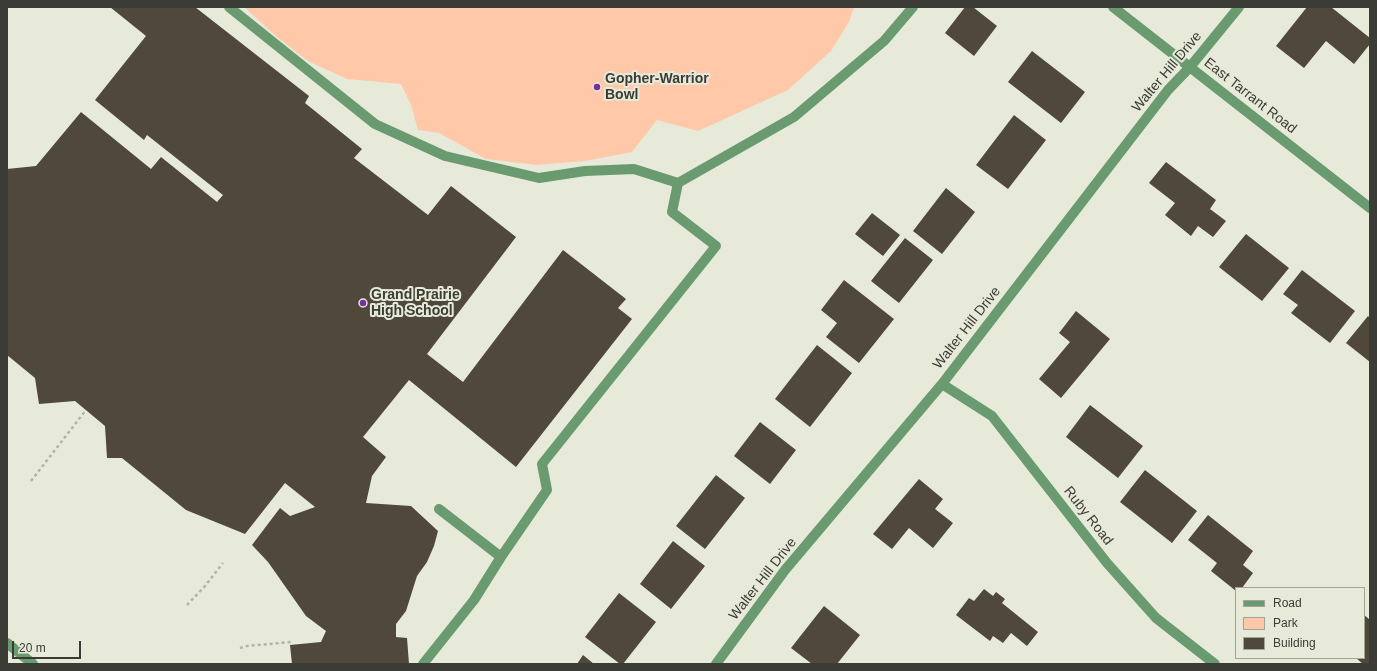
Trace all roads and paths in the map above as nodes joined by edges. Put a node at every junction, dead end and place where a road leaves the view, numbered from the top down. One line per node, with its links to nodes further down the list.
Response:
1 (229, 7): 6 (street)
2 (913, 7): 6 (street)
3 (1113, 7): 5 (street, East Tarrant Road)
4 (1239, 7): 5 (street, Walter Hill Drive)
5 (1190, 67): 7 (street, East Tarrant Road); 8 (street, Walter Hill Drive)
6 (678, 183): 12 (street)
7 (1370, 208)
8 (942, 384): 20 (street, Walter Hill Drive); 21 (street, Ruby Road)
9 (86, 410): 10 (path)
10 (31, 481)
11 (439, 509): 12 (street)
12 (501, 557): 19 (street)
13 (223, 563): 14 (path)
14 (187, 605)
15 (291, 642): 17 (path)
16 (9, 648): 18 (street)
17 (240, 648)
18 (33, 664)
19 (423, 664)
20 (716, 664)
21 (1215, 664)

